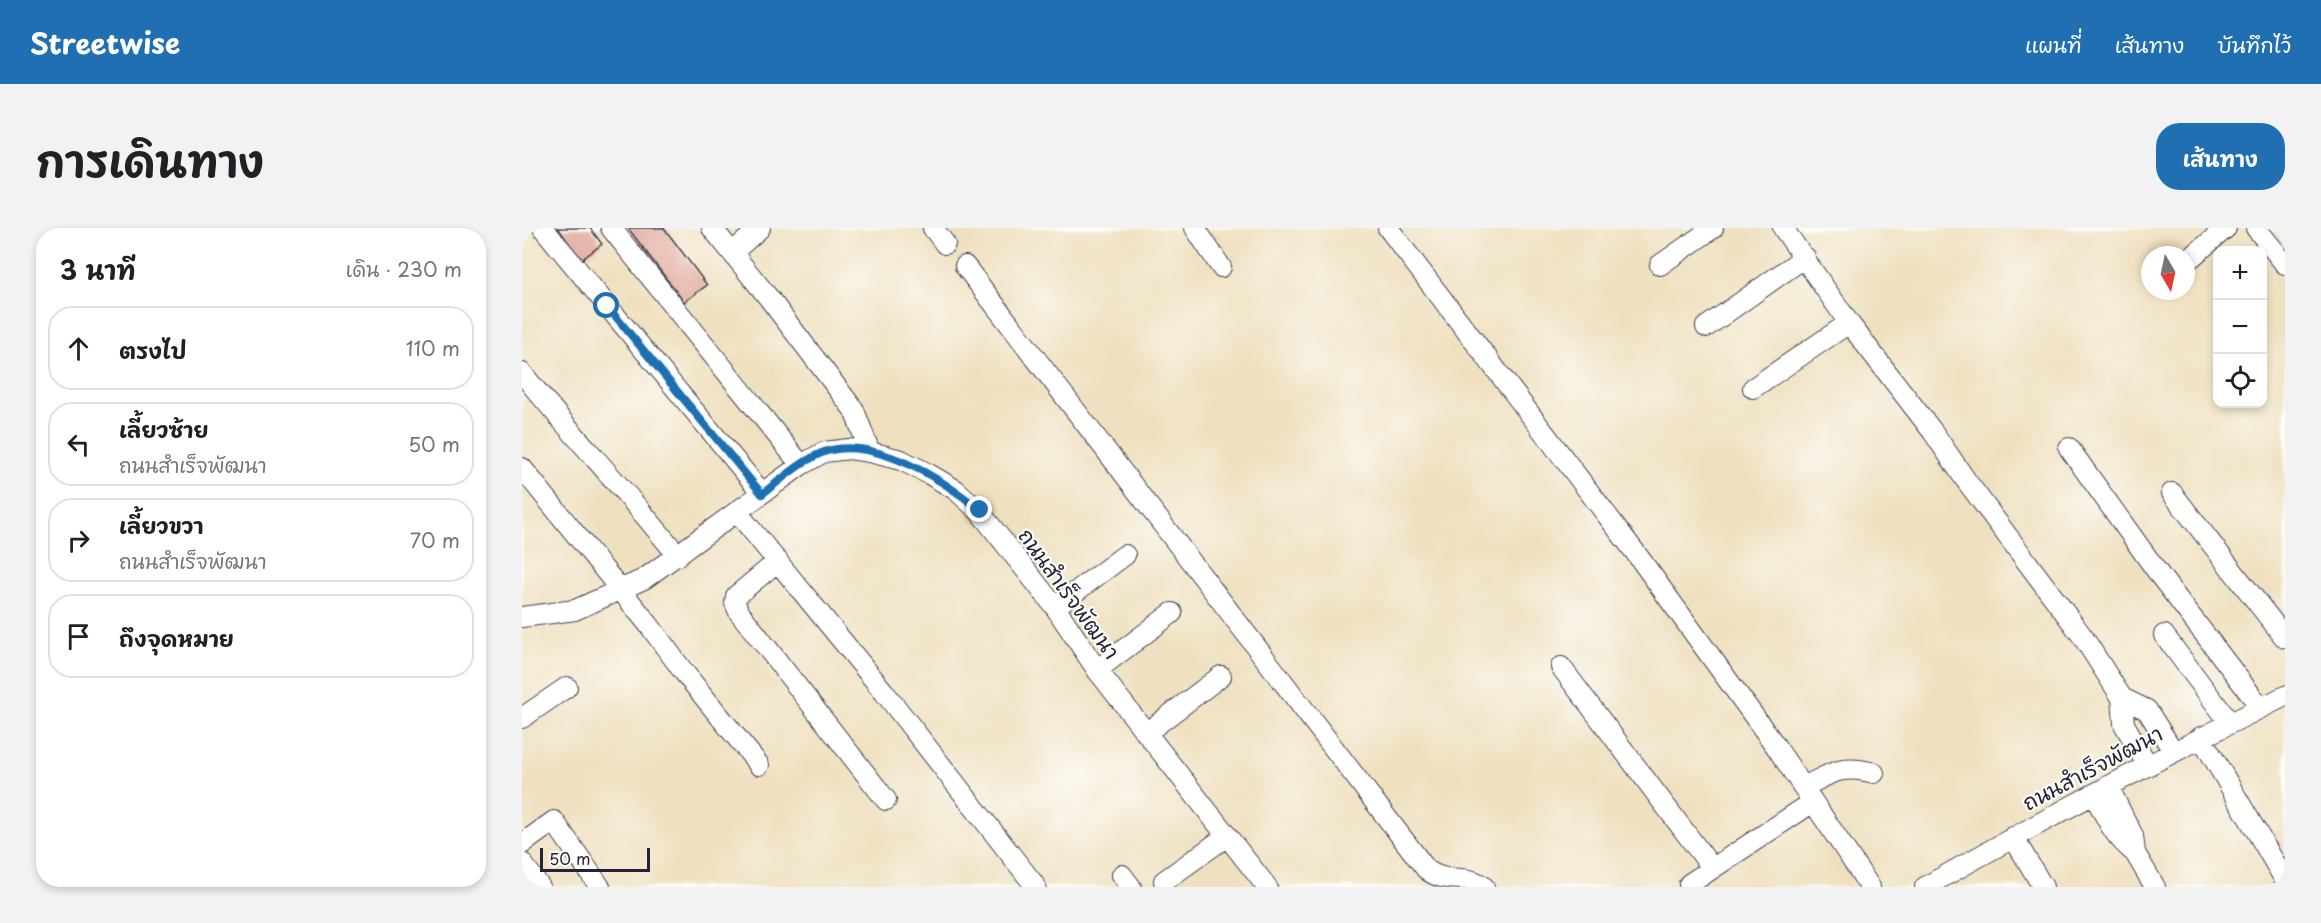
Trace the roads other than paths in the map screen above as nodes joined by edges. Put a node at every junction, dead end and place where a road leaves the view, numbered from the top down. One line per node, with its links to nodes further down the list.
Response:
1 (543, 228): 29 (street)
2 (611, 228): 26 (street)
3 (712, 228): 13 (street)
4 (760, 228): 13 (street)
5 (933, 228): 12 (street)
6 (1195, 228): 19 (street)
7 (1388, 228): 56 (street)
8 (1713, 228): 17 (street)
9 (1783, 228): 16 (street)
10 (2226, 228): 15 (street)
11 (2256, 228): 14 (street)
12 (945, 244)
13 (732, 253): 25 (street)
14 (2282, 253)
15 (2195, 254)
16 (1805, 257): 20 (street); 21 (street)
17 (1660, 265)
18 (966, 266): 70 (street)
19 (1221, 267)
20 (1849, 323): 23 (street); 45 (street)
21 (1706, 327)
22 (522, 374): 32 (street)
23 (1753, 388)
24 (2069, 448): 46 (street)
25 (870, 452): 26 (street, ถนนสำเร็จพัฒนา); 35 (street, ถนนสำเร็จพัฒนา)
26 (801, 465): 29 (street, ถนนสำเร็จพัฒนา)
27 (522, 468): 34 (street)
28 (2172, 493): 39 (street)
29 (762, 494): 30 (street, ถนนสำเร็จพัฒนา)
30 (737, 512): 32 (street, ถนนสำเร็จพัฒนา); 33 (street)
31 (1125, 555): 35 (street)
32 (678, 556): 34 (street, ถนนสำเร็จพัฒนา)
33 (778, 561): 57 (street); 68 (street)
34 (621, 590): 37 (street, ถนนสำเร็จพัฒนา); 52 (street)
35 (1055, 607): 41 (street, ถนนสำเร็จพัฒนา)
36 (1172, 613): 41 (street)
37 (523, 616)
38 (2163, 635): 48 (street)
39 (2285, 638)
40 (1561, 667): 62 (street)
41 (1097, 670): 49 (street, ถนนสำเร็จพัฒนา)
42 (1221, 676): 49 (street)
43 (567, 687): 47 (street)
44 (2285, 696): 46 (street, ถนนสำเร็จพัฒนา)
45 (2122, 698): 51 (street); 53 (street)
46 (2261, 708): 48 (street, ถนนสำเร็จพัฒนา)
47 (522, 718)
48 (2230, 723): 50 (street, ถนนสำเร็จพัฒนา)
49 (1146, 733): 58 (street, ถนนสำเร็จพัฒนา)
50 (2201, 737): 51 (street, ถนนสำเร็จพัฒนา); 63 (street)
51 (2173, 751): 53 (street, ถนนสำเร็จพัฒนา)
52 (759, 765)
53 (2148, 766): 55 (street, ถนนสำเร็จพัฒนา)
54 (1874, 773): 56 (street)
55 (2101, 790): 59 (street, ถนนสำเร็จพัฒนา); 74 (street)
56 (1808, 794): 62 (street); 71 (street)
57 (886, 800)
58 (1227, 836): 64 (street); 69 (street, ถนนสำเร็จพัฒนา)
59 (2013, 837): 72 (street, ถนนสำเร็จพัฒนา); 73 (street)
60 (522, 844): 67 (street)
61 (522, 863): 66 (street)
62 (1712, 868): 65 (street)
63 (2285, 880)
64 (1164, 881)
65 (1689, 884)
66 (540, 887)
67 (600, 887)
68 (1036, 887)
69 (1267, 887)
70 (1484, 887)
71 (1870, 887)
72 (1925, 887)
73 (2043, 887)
74 (2155, 887)

